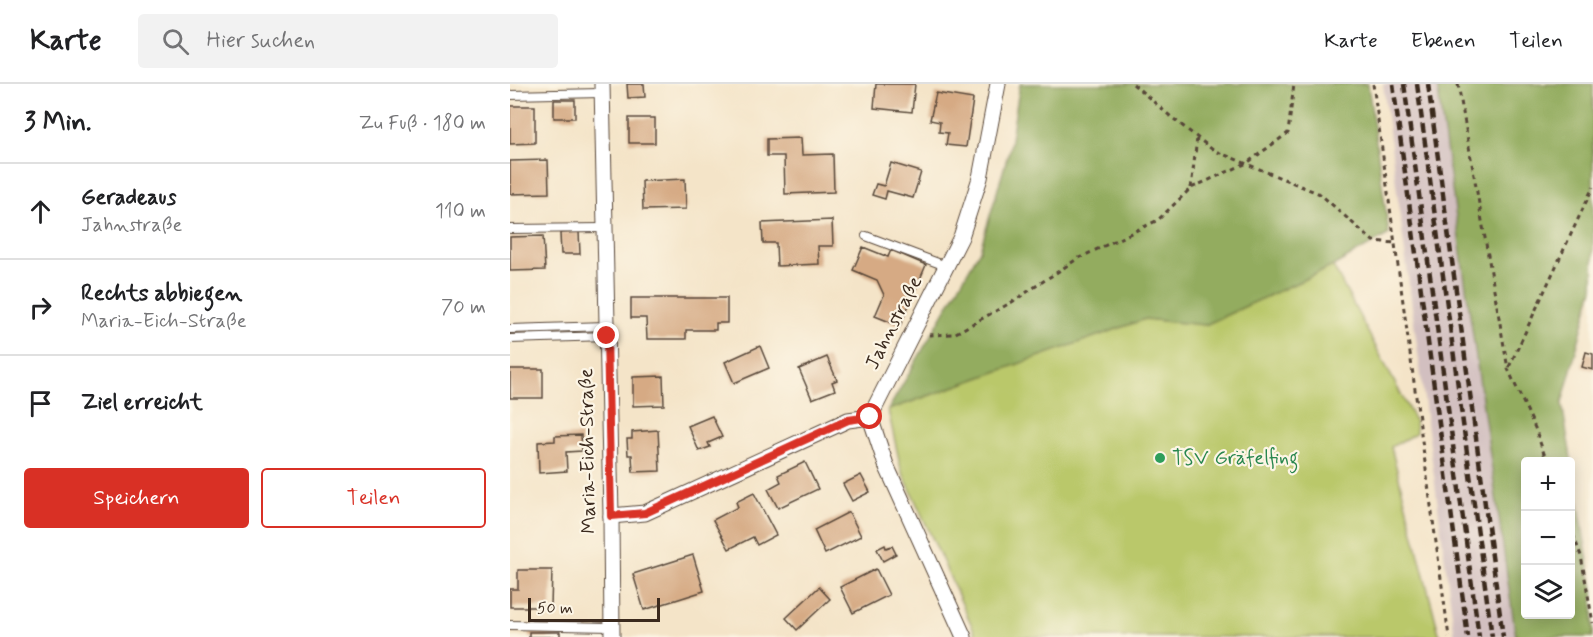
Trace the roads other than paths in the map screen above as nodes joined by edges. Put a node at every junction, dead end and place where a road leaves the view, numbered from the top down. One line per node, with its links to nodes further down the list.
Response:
1 (998, 84): 7 (street, Jahnstraße)
2 (602, 89): 3 (lane); 4 (street, Maria-Eich-Straße)
3 (510, 95)
4 (605, 228): 5 (lane); 9 (street, Maria-Eich-Straße)
5 (510, 229)
6 (866, 236): 7 (lane)
7 (946, 266): 11 (street, Jahnstraße)
8 (510, 329): 9 (lane)
9 (607, 331): 10 (lane); 12 (street, Maria-Eich-Straße)
10 (510, 339)
11 (870, 417): 12 (street); 15 (street)
12 (611, 516): 14 (street, Maria-Eich-Straße)
13 (510, 625): 14 (lane)
14 (612, 632)
15 (964, 637)

